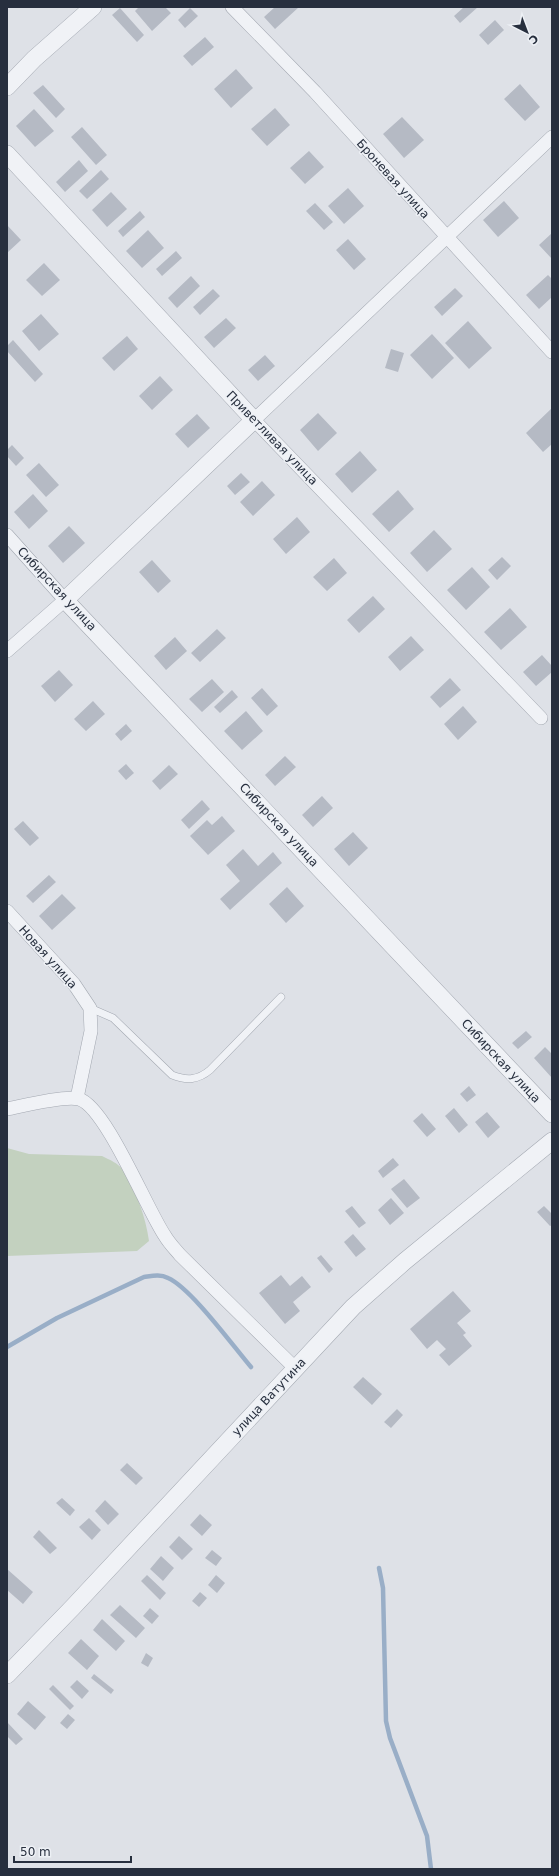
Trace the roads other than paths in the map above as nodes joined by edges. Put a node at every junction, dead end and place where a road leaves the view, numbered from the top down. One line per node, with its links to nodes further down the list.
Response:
1 (93, 7): 3 (street)
2 (232, 7): 6 (street, Броневая улица)
3 (7, 87)
4 (552, 137): 6 (street)
5 (7, 154): 8 (street, Приветливая улица)
6 (446, 236): 7 (street, Броневая улица); 8 (street)
7 (552, 352)
8 (254, 420): 10 (street); 12 (street, Приветливая улица)
9 (7, 535): 10 (street, Сибирская улица)
10 (65, 600): 11 (street); 18 (street, Сибирская улица)
11 (7, 651)
12 (541, 718)
13 (7, 911): 15 (street, Новая улица)
14 (280, 997): 15 (lane)
15 (90, 1008): 16 (street)
16 (77, 1098): 17 (street); 20 (street)
17 (7, 1109)
18 (552, 1114)
19 (552, 1141): 20 (street, улица Ватутина)
20 (296, 1369): 21 (street, улица Ватутина)
21 (7, 1675)

